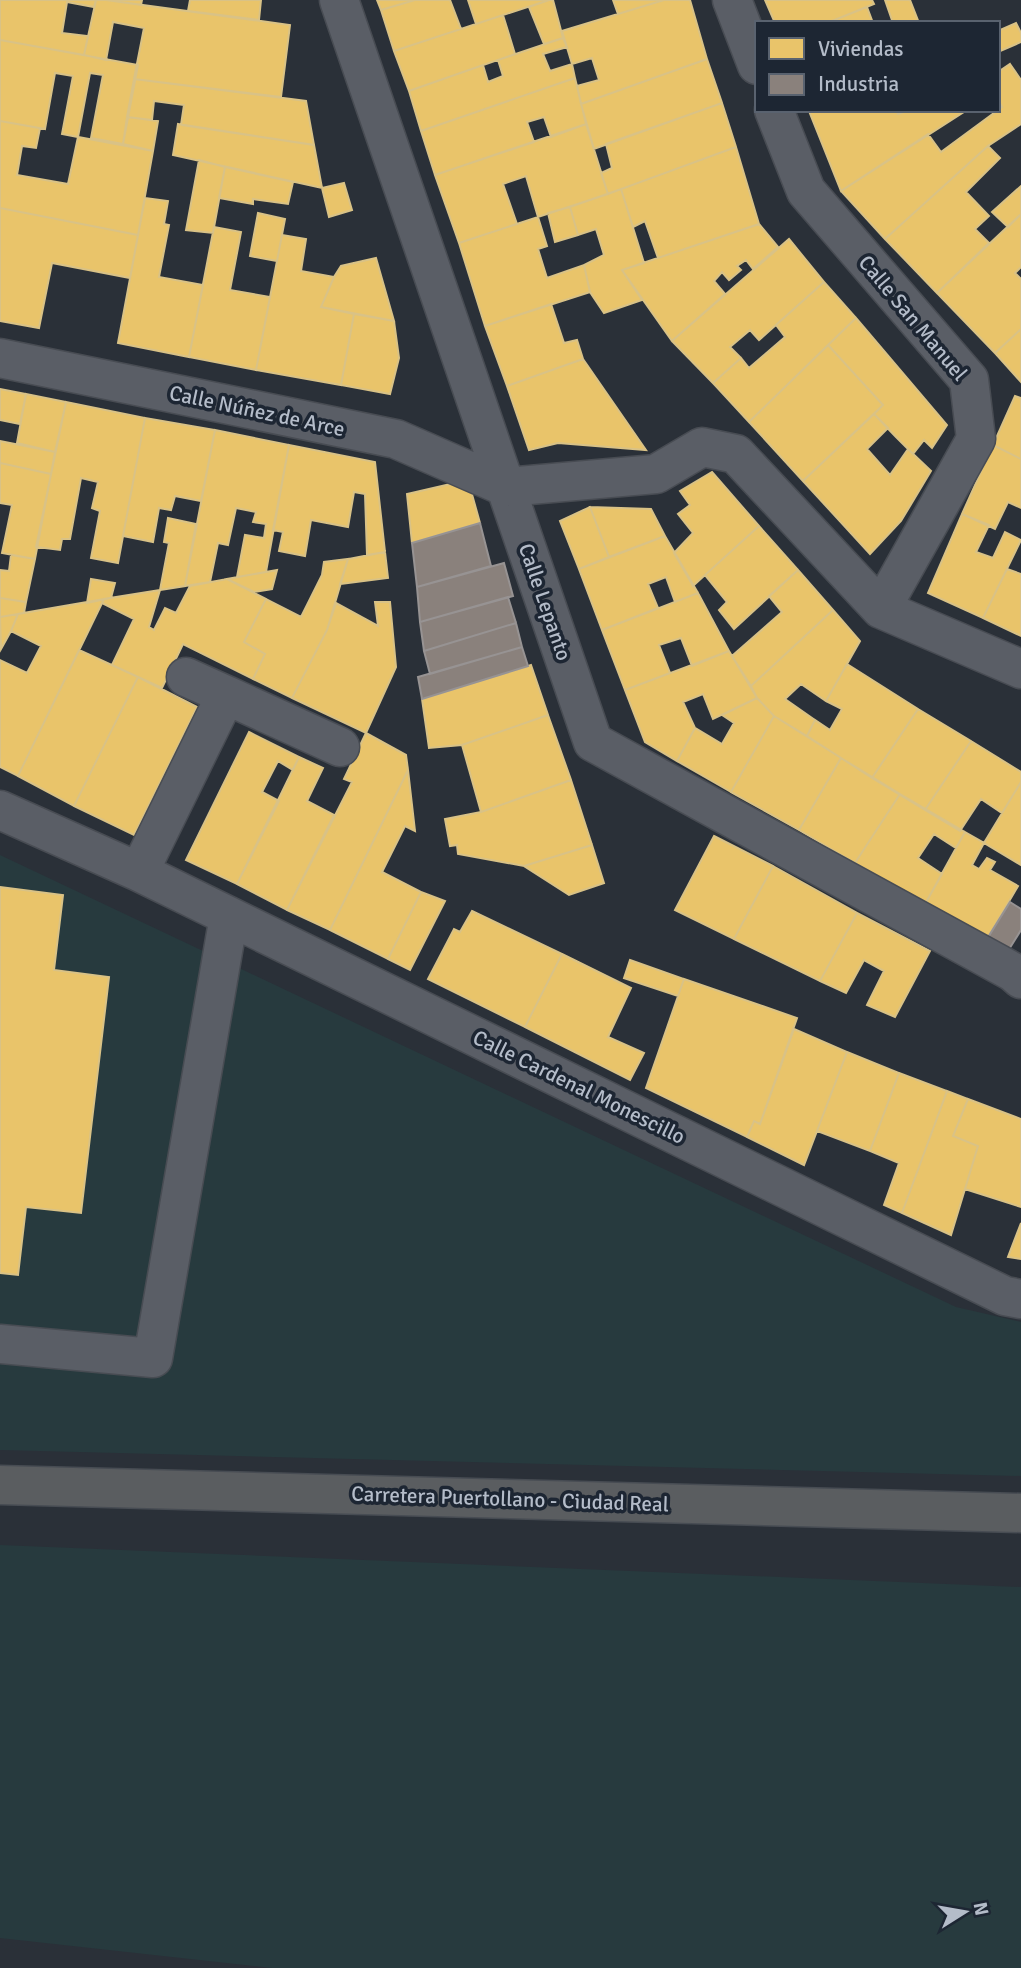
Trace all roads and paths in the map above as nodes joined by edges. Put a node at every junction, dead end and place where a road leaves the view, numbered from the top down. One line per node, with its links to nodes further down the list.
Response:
1 (339, 0): 6 (street, Calle Lepanto)
2 (732, 0): 3 (street)
3 (755, 60)
4 (775, 112): 7 (street, Calle San Manuel)
5 (0, 358): 6 (street, Calle Núñez de Arce)
6 (506, 487): 7 (street); 15 (street, Calle Lepanto)
7 (881, 609): 8 (street)
8 (1021, 669)
9 (186, 677): 10 (street)
10 (226, 695): 11 (street); 13 (street)
11 (340, 747)
12 (0, 810): 13 (street, Calle Cardenal Monescillo)
13 (139, 872): 14 (street, Calle Cardenal Monescillo)
14 (229, 916): 16 (street, Calle Cardenal Monescillo); 17 (street)
15 (1018, 968)
16 (1021, 1299)
17 (0, 1344)
18 (0, 1485): 19 (highway, Carretera Puertollano - Ciudad Real)
19 (1021, 1513)

